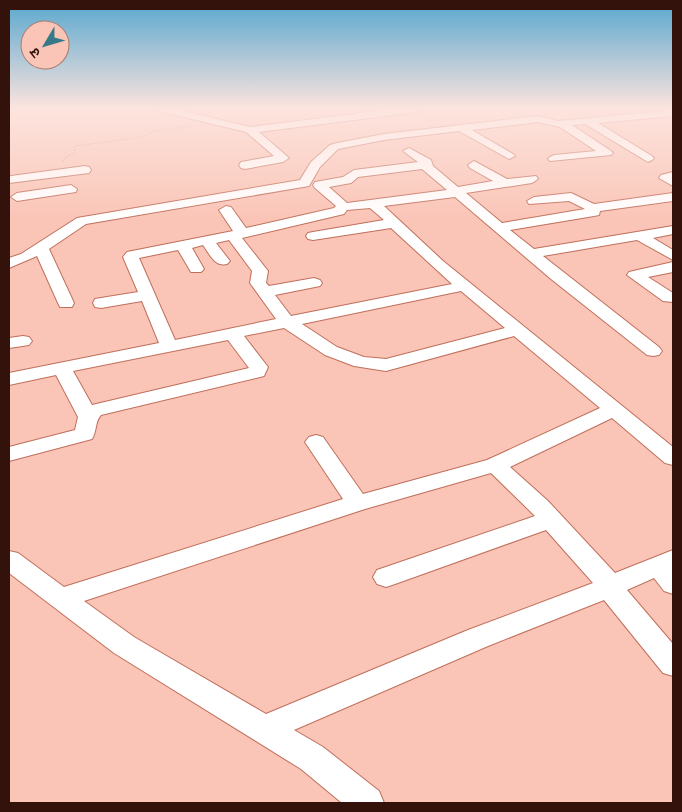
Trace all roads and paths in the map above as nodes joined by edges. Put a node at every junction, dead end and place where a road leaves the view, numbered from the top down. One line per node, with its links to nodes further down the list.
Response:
1 (75, 147): 16 (path)
2 (270, 147): 11 (street)
3 (334, 147): 20 (street)
4 (494, 147): 8 (street)
5 (599, 147): 10 (street)
6 (630, 147): 9 (street)
7 (409, 151): 13 (street)
8 (509, 156)
9 (648, 158)
10 (554, 159)
11 (280, 160): 12 (street); 20 (street)
12 (245, 165)
13 (427, 165): 20 (street); 24 (street)
14 (474, 165): 22 (street)
15 (85, 170): 16 (street)
16 (65, 173): 19 (street); 23 (street)
17 (673, 176): 21 (street)
18 (532, 179): 22 (street)
19 (11, 180)
20 (312, 181): 29 (street); 32 (street)
21 (673, 182)
22 (504, 183): 24 (street)
23 (71, 189): 25 (street); 32 (street)
24 (456, 192): 28 (street); 34 (street)
25 (17, 197)
26 (673, 197): 30 (street)
27 (534, 201): 30 (street)
28 (373, 203): 29 (street); 33 (street)
29 (343, 207): 36 (street)
30 (592, 208): 34 (street)
31 (226, 210): 36 (street)
32 (82, 221): 41 (street)
33 (394, 223): 37 (street); 49 (street)
34 (500, 227): 42 (street)
35 (673, 230): 38 (street)
36 (237, 235): 39 (street); 50 (street)
37 (313, 236)
38 (640, 236): 42 (street); 43 (street)
39 (207, 241): 40 (street); 44 (street)
40 (183, 245): 47 (street); 51 (street)
41 (41, 248): 45 (street); 54 (street)
42 (531, 254): 59 (street)
43 (673, 256)
44 (222, 261)
45 (9, 263)
46 (673, 267): 52 (street)
47 (196, 269)
48 (314, 283): 50 (street)
49 (464, 286): 55 (street); 56 (street)
50 (264, 292): 55 (street)
51 (148, 296): 53 (street); 58 (street)
52 (669, 298)
53 (101, 303)
54 (66, 304)
55 (286, 322): 56 (street); 57 (street)
56 (517, 330): 62 (street)
57 (232, 333): 58 (street); 63 (street)
58 (169, 346): 60 (street)
59 (653, 351)
60 (62, 368): 61 (street); 63 (street)
61 (9, 379)
62 (613, 410): 66 (street); 67 (street)
63 (88, 417): 65 (street)
64 (316, 442): 68 (street)
65 (9, 454)
66 (673, 458)
67 (495, 465): 68 (street); 69 (street)
68 (357, 503): 74 (street)
69 (551, 519): 72 (street); 73 (street)
70 (9, 560): 74 (street)
71 (668, 569): 73 (street)
72 (386, 577)
73 (610, 587): 75 (street); 76 (street)
74 (61, 598): 76 (street)
75 (673, 664)
76 (264, 729): 77 (street)
77 (367, 803)

